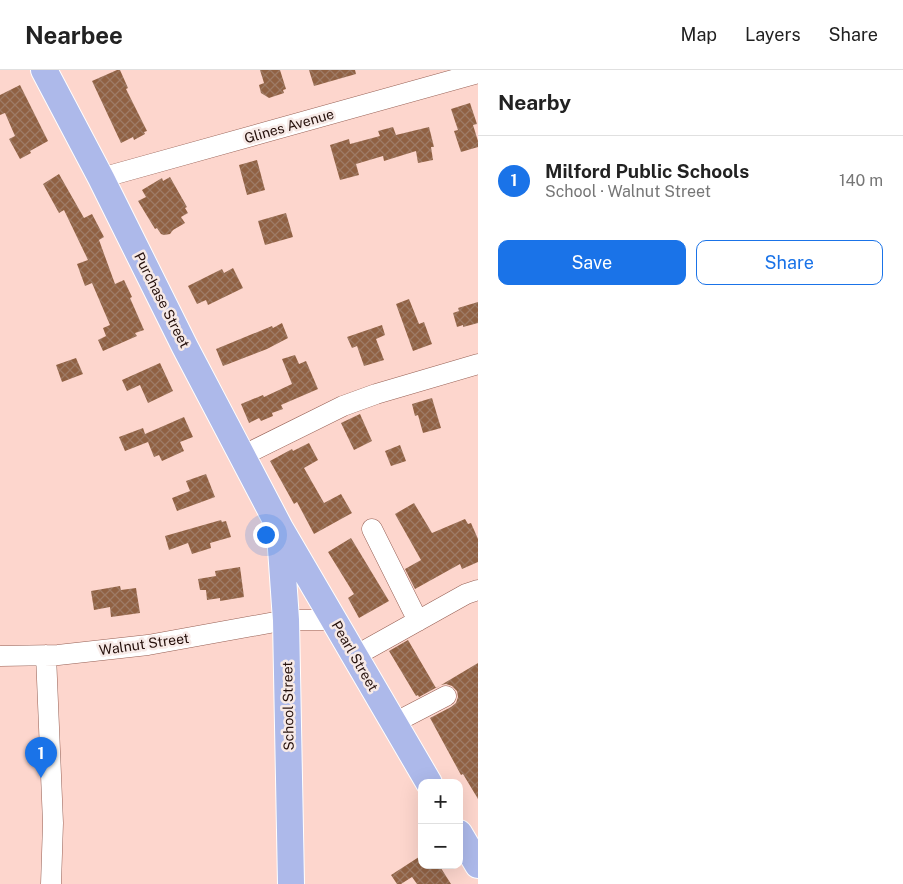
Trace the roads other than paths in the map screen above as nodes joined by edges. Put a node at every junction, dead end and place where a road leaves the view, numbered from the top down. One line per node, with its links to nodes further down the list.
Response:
1 (44, 70): 3 (main road, Purchase Street)
2 (478, 73): 3 (street, Glines Avenue)
3 (101, 178): 5 (main road, Purchase Street)
4 (478, 364): 5 (street)
5 (242, 456): 6 (main road, Purchase Street)
6 (280, 528): 9 (main road, School Street); 10 (main road, Pearl Street)
7 (372, 529): 11 (street)
8 (478, 590): 11 (street)
9 (286, 620): 10 (street, Walnut Street); 12 (street, Walnut Street); 21 (main road, School Street)
10 (334, 620): 14 (main road, Pearl Street)
11 (418, 621): 14 (street)
12 (46, 655): 13 (street, Walnut Street); 20 (street)
13 (0, 656)
14 (355, 656): 16 (main road, Pearl Street)
15 (446, 696): 16 (street)
16 (394, 723): 17 (main road, Pearl Street)
17 (428, 779)
18 (463, 840): 19 (main road)
19 (478, 865)
20 (51, 884)
21 (292, 884)

